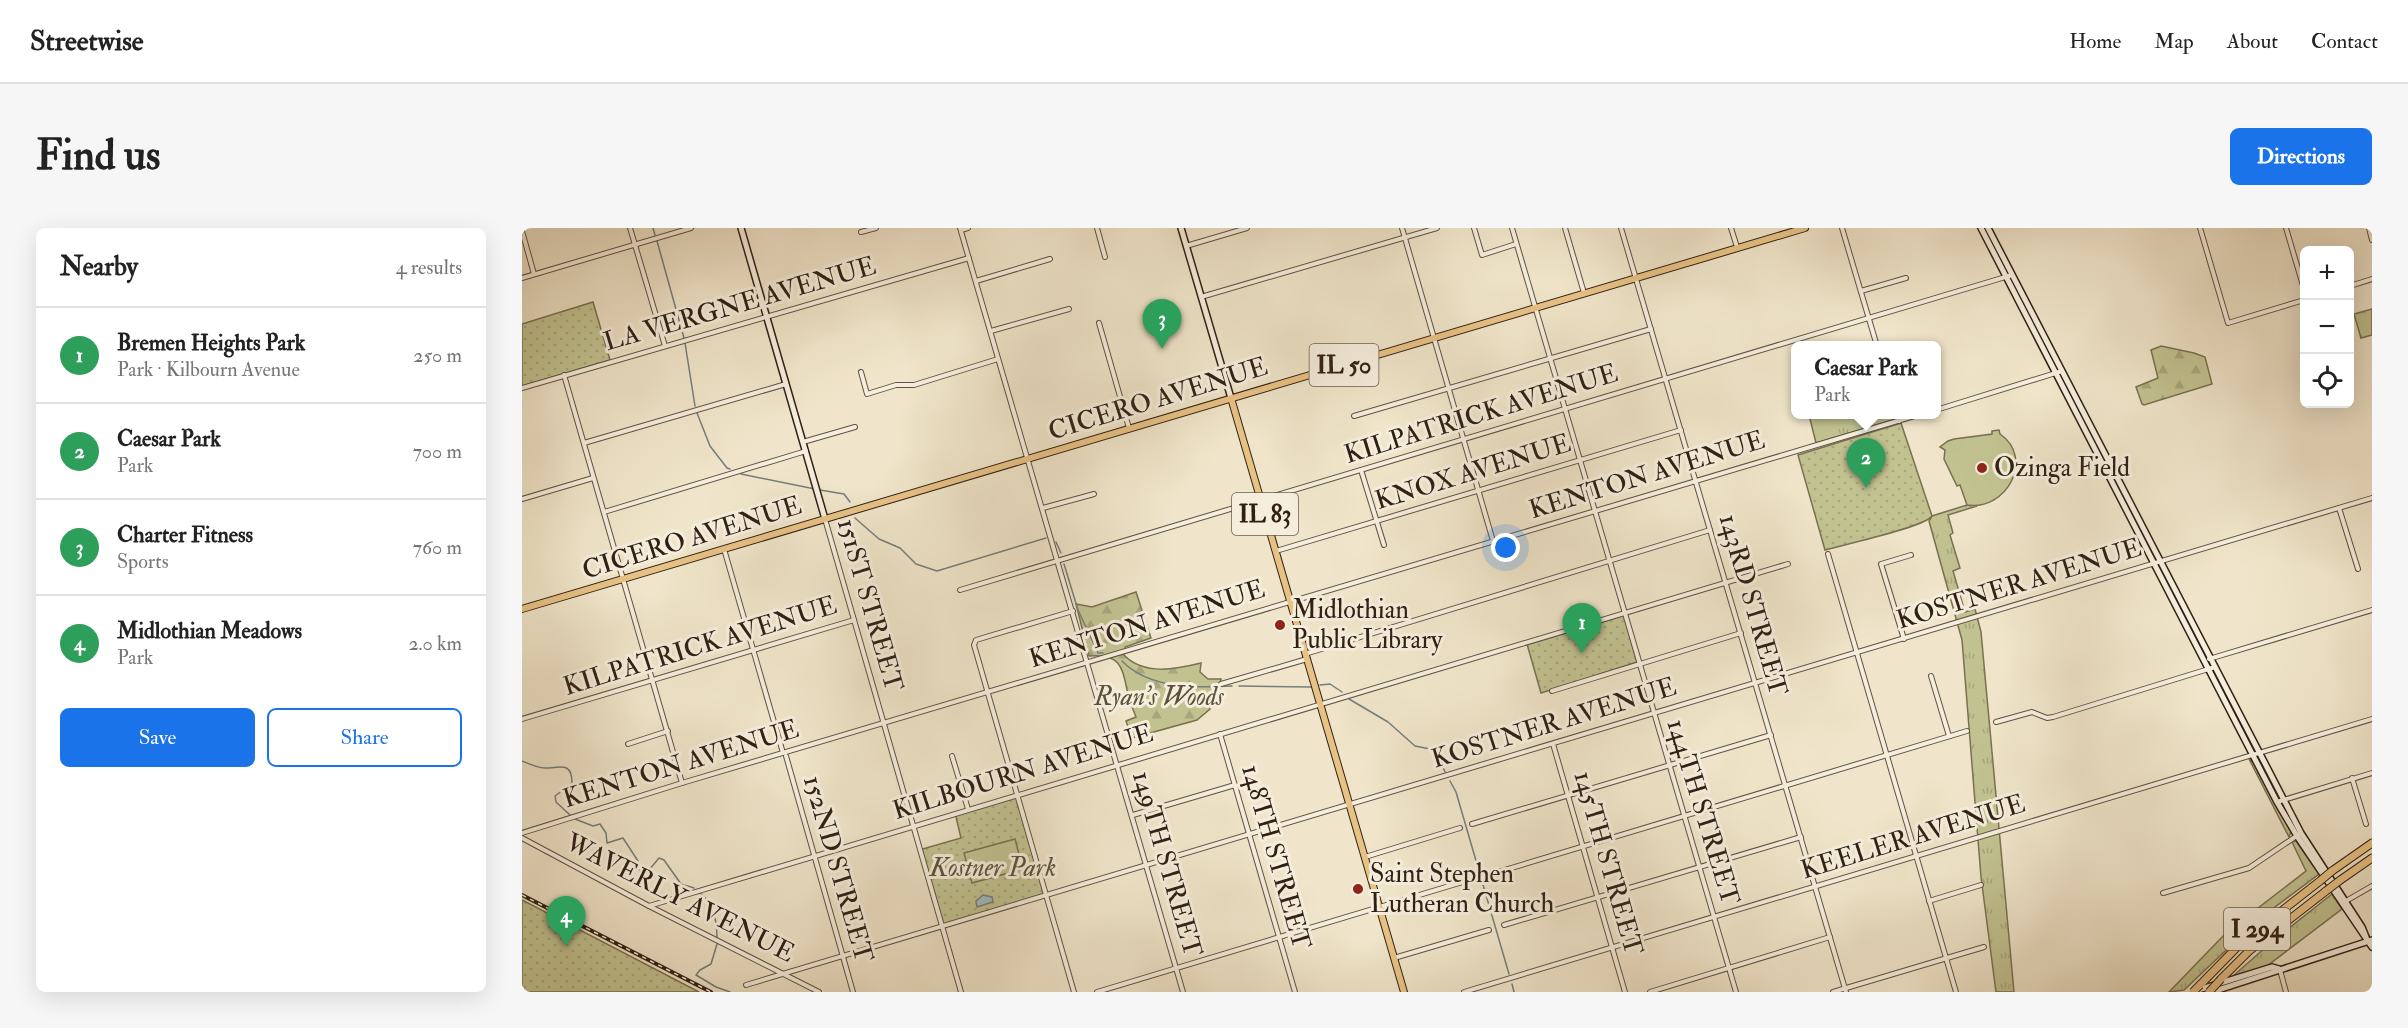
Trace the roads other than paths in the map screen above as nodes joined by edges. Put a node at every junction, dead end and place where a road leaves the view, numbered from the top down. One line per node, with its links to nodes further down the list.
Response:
1 (630, 228): 29 (street)
2 (691, 228): 29 (street)
3 (741, 228): 50 (main road, 151ST STREET)
4 (876, 228): 25 (street)
5 (968, 228): 23 (street)
6 (1096, 228): 32 (street)
7 (1181, 228): 30 (main road)
8 (1247, 228): 30 (street)
9 (1402, 228): 26 (street)
10 (1437, 228): 26 (street)
11 (1474, 228): 28 (street)
12 (1512, 228): 28 (street, 144TH STREET)
13 (1565, 228): 45 (street)
14 (1621, 228): 39 (street, 143RD STREET)
15 (1731, 228): 31 (street)
16 (1805, 228): 31 (main road, CICERO AVENUE / IL 50)
17 (1842, 228): 44 (street)
18 (1981, 228): 37 (main road)
19 (1988, 228): 37 (main road)
20 (2200, 228): 47 (street)
21 (2286, 228): 36 (street)
22 (2369, 228): 27 (street)
23 (961, 229): 33 (street, 149TH STREET)
24 (522, 231): 35 (street)
25 (861, 232)
26 (1404, 237): 46 (street); 55 (street)
27 (2372, 240)
28 (1516, 244): 48 (street, 144TH STREET)
29 (634, 245): 35 (street); 59 (street)
30 (1186, 246): 46 (main road)
31 (1737, 248): 39 (main road, CICERO AVENUE / IL 50)
32 (1105, 257)
33 (969, 258): 42 (street, 149TH STREET); 50 (street, LA VERGNE AVENUE)
34 (1050, 259): 42 (street)
35 (534, 274): 38 (street)
36 (2300, 275)
37 (2009, 276): 51 (street, KILPATRICK AVENUE); 63 (main road)
38 (522, 278)
39 (1636, 278): 45 (main road, CICERO AVENUE / IL 50); 53 (street, 143RD STREET)
40 (1906, 278): 44 (street)
41 (2372, 279): 43 (street)
42 (976, 281): 54 (street, 149TH STREET)
43 (2354, 284)
44 (1861, 291): 51 (street)
45 (1584, 293): 48 (main road, CICERO AVENUE / IL 50)
46 (1201, 297): 69 (main road)
47 (2300, 301)
48 (1535, 308): 55 (main road, CICERO AVENUE / IL 50); 61 (street, 144TH STREET)
49 (1069, 309): 54 (street)
50 (766, 316): 59 (street, LA VERGNE AVENUE); 66 (main road, 151ST STREET)
51 (1869, 319): 56 (street, KILPATRICK AVENUE); 57 (street)
52 (1100, 322): 76 (street)
53 (1651, 329): 61 (street); 65 (street, 143RD STREET)
54 (991, 331): 60 (street, 149TH STREET)
55 (1434, 338): 68 (street); 69 (main road, CICERO AVENUE / IL 50)
56 (1795, 341)
57 (1876, 341)
58 (1791, 342): 65 (street, KILPATRICK AVENUE)
59 (665, 346): 64 (street, LA VERGNE AVENUE)
60 (998, 359): 62 (street); 82 (street, 149TH STREET)
61 (1550, 359): 68 (street); 71 (street, 144TH STREET)
62 (861, 372)
63 (2059, 372): 70 (street); 107 (main road)
64 (564, 375): 67 (street, LA VERGNE AVENUE); 80 (street)
65 (1666, 379): 71 (street, KILPATRICK AVENUE); 77 (street, 143RD STREET)
66 (786, 384): 79 (main road, 151ST STREET); 80 (street)
67 (522, 388)
68 (1448, 388): 72 (street); 78 (street)
69 (1231, 398): 76 (main road, CICERO AVENUE / IL 50); 91 (main road, IL 83)
70 (1941, 408)
71 (1564, 409): 78 (street, KILPATRICK AVENUE); 83 (street, 144TH STREET)
72 (1354, 416)
73 (1905, 419): 74 (street, KENTON AVENUE)
74 (1899, 421): 86 (street, KENTON AVENUE)
75 (855, 427): 79 (street)
76 (1130, 428): 82 (main road, CICERO AVENUE / IL 50)
77 (1681, 430): 83 (street, KNOX AVENUE); 86 (street, 143RD STREET)
78 (1463, 440): 84 (street, KILPATRICK AVENUE); 87 (street)
79 (803, 442): 81 (main road, 151ST STREET)
80 (584, 443): 85 (street)
81 (806, 451): 95 (street); 96 (main road, 151ST STREET)
82 (1028, 458): 92 (street, 149TH STREET); 96 (main road, CICERO AVENUE / IL 50)
83 (1580, 460): 87 (street, KNOX AVENUE); 94 (street, 144TH STREET)
84 (1361, 470): 91 (street, KILPATRICK AVENUE); 97 (street)
85 (593, 478): 90 (street); 95 (street)
86 (1696, 480): 94 (street, KENTON AVENUE); 98 (street, 143RD STREET)
87 (1478, 490): 97 (street, KNOX AVENUE); 99 (street)
88 (1094, 494): 92 (street)
89 (2372, 498): 93 (street, KOSTNER AVENUE)
90 (522, 499)
91 (1260, 499): 102 (main road, IL 83); 105 (street, KILPATRICK AVENUE)
92 (1043, 508): 105 (street, 149TH STREET)
93 (2339, 508): 107 (street, KOSTNER AVENUE); 109 (street)
94 (1594, 511): 99 (street, KENTON AVENUE); 106 (street, 144TH STREET)
95 (604, 512): 110 (street)
96 (825, 519): 101 (main road, CICERO AVENUE / IL 50); 118 (street, 151ST STREET)
97 (1376, 521): 100 (street); 102 (street, KNOX AVENUE)
98 (1710, 530): 106 (street); 111 (street, 143RD STREET)
99 (1493, 541): 113 (street, KENTON AVENUE)
100 (1384, 545)
101 (724, 549): 110 (main road, CICERO AVENUE / IL 50); 121 (street, 152ND STREET)
102 (1275, 551): 113 (main road, IL 83)
103 (1828, 554): 122 (street)
104 (1911, 555): 120 (street)
105 (1058, 560): 112 (street, KILPATRICK AVENUE); 116 (street, 149TH STREET)
106 (1609, 561): 117 (street, 144TH STREET); 123 (street)
107 (2158, 563): 120 (street, KOSTNER AVENUE); 124 (main road)
108 (1788, 564): 111 (street, KILBOURN AVENUE)
109 (2358, 569)
110 (623, 579): 114 (main road, CICERO AVENUE / IL 50); 129 (street)
111 (1726, 583): 117 (street, KILBOURN AVENUE); 119 (street, 143RD STREET)
112 (960, 590)
113 (1290, 602): 123 (main road, IL 83); 125 (street, KENTON AVENUE)
114 (522, 609)
115 (2372, 610): 124 (street)
116 (1073, 611): 125 (street, 149TH STREET); 133 (street)
117 (1624, 613): 126 (street, 144TH STREET); 134 (street, KILBOURN AVENUE)
118 (854, 620): 121 (street, KILPATRICK AVENUE); 139 (street, 151ST STREET)
119 (1740, 633): 126 (street); 130 (street, 143RD STREET)
120 (1904, 639): 122 (street, KOSTNER AVENUE)
121 (754, 650): 129 (street, KILPATRICK AVENUE); 148 (street, 152ND STREET)
122 (1856, 653): 130 (street, KOSTNER AVENUE); 149 (street)
123 (1306, 656): 131 (street); 134 (main road, IL 83)
124 (2207, 659): 127 (main road)
125 (1087, 662): 133 (street, KENTON AVENUE); 151 (street, 149TH STREET)
126 (1640, 664): 132 (street); 135 (street, 144TH STREET)
127 (2212, 668): 138 (street); 147 (main road)
128 (1931, 676): 144 (street)
129 (652, 680): 136 (street, KILPATRICK AVENUE); 140 (street)
130 (1755, 683): 135 (street, KOSTNER AVENUE); 143 (street, 143RD STREET)
131 (1221, 684)
132 (1552, 691)
133 (987, 692): 139 (street, KENTON AVENUE); 158 (street)
134 (1320, 703): 142 (street, KILBOURN AVENUE); 161 (main road, IL 83)
135 (1654, 714): 146 (street, KOSTNER AVENUE); 152 (street, 144TH STREET)
136 (522, 719)
137 (2372, 719): 147 (street, KEELER AVENUE)
138 (1996, 722)
139 (883, 723): 148 (street, KENTON AVENUE); 167 (street, 151ST STREET)
140 (668, 731): 145 (street); 155 (street)
141 (1967, 731): 144 (street)
142 (1220, 733): 151 (street, KILBOURN AVENUE); 156 (street, 148TH STREET)
143 (1771, 735): 152 (street); 157 (street, 143RD STREET)
144 (1949, 736): 149 (street)
145 (628, 744)
146 (1553, 744): 159 (street, 145TH STREET); 161 (street, KOSTNER AVENUE)
147 (2257, 754): 160 (main road); 178 (street, KEELER AVENUE)
148 (785, 755): 155 (street, KENTON AVENUE); 176 (street, 152ND STREET)
149 (1887, 755): 157 (street); 178 (street)
150 (952, 756): 162 (street)
151 (1118, 764): 158 (street, KILBOURN AVENUE); 163 (street, 149TH STREET)
152 (1669, 765): 159 (street); 164 (street, 144TH STREET)
153 (2372, 773): 154 (street)
154 (2352, 778): 160 (street); 166 (street)
155 (682, 783): 169 (street, KENTON AVENUE)
156 (1235, 785): 163 (street); 170 (street, 148TH STREET)
157 (1785, 785): 164 (street); 172 (street, 143RD STREET)
158 (1017, 795): 162 (street, KILBOURN AVENUE); 188 (street)
159 (1568, 795): 165 (street); 175 (street, 145TH STREET)
160 (2280, 801): 171 (main road)
161 (1350, 805): 170 (street, KOSTNER AVENUE); 177 (main road, IL 83)
162 (968, 809): 167 (street, KILBOURN AVENUE)
163 (1133, 815): 180 (street, 149TH STREET)
164 (1684, 816): 175 (street); 181 (street, 144TH STREET)
165 (1472, 824)
166 (2366, 824)
167 (913, 826): 176 (street, KILBOURN AVENUE); 196 (street, 151ST STREET)
168 (1460, 828): 177 (street)
169 (522, 832)
170 (1249, 835): 180 (street, KOSTNER AVENUE); 198 (street, 148TH STREET)
171 (2299, 835): 187 (street); 191 (main road); 200 (main road)
172 (1801, 837): 181 (street); 186 (street, 143RD STREET)
173 (522, 838): 192 (street, WAVERLY AVENUE)
174 (2372, 843): 227 (highway, I 294, bridge)
175 (1582, 846): 182 (street); 189 (street, 145TH STREET)
176 (814, 856): 192 (street, KILBOURN AVENUE); 204 (street, 152ND STREET)
177 (1365, 857): 193 (main road, IL 83)
178 (1917, 857): 186 (street, KEELER AVENUE); 190 (street)
179 (2372, 858): 228 (highway, I 294, bridge)
180 (1148, 866): 188 (street, KOSTNER AVENUE); 207 (street, 149TH STREET)
181 (1699, 867): 189 (street); 194 (street, 144TH STREET)
182 (1488, 875)
183 (1476, 878): 193 (street)
184 (1981, 885): 190 (street)
185 (2372, 886): 191 (street)
186 (1815, 887): 194 (street, KEELER AVENUE); 199 (street, 143RD STREET)
187 (2163, 893)
188 (1046, 896): 196 (street, KOSTNER AVENUE); 216 (street)
189 (1597, 897): 195 (street); 202 (street, 145TH STREET)
190 (1929, 901): 206 (street)
191 (2346, 901): 200 (main road)
192 (648, 906): 210 (street, WAVERLY AVENUE)
193 (1379, 907): 198 (street); 205 (main road, IL 83)
194 (1714, 917): 202 (street, KEELER AVENUE); 208 (street, 144TH STREET)
195 (1504, 925)
196 (941, 928): 204 (street, KOSTNER AVENUE); 215 (street, 151ST STREET)
197 (1490, 930): 205 (street)
198 (1279, 937): 207 (street); 219 (street, 148TH STREET)
199 (1830, 937): 208 (street); 212 (street, 143RD STREET)
200 (2370, 941): 203 (main road); 209 (main road)
201 (1984, 947): 206 (street)
202 (1612, 948): 221 (street, KEELER AVENUE); 222 (street, 145TH STREET)
203 (2372, 948)
204 (843, 957): 210 (street, KOSTNER AVENUE); 214 (street, 152ND STREET)
205 (1394, 958): 220 (main road, IL 83)
206 (1946, 958): 212 (street); 226 (street)
207 (1176, 968): 217 (street); 218 (street, 149TH STREET)
208 (1729, 968): 223 (street); 224 (street, 144TH STREET)
209 (2279, 969): 227 (main road); 228 (main road); 229 (street)
210 (785, 974): 211 (street, KOSTNER AVENUE); 213 (street, WAVERLY AVENUE)
211 (746, 985)
212 (1846, 990): 225 (street)
213 (819, 992)
214 (853, 992)
215 (961, 992)
216 (1074, 992)
217 (1097, 992)
218 (1183, 992)
219 (1295, 992)
220 (1404, 992)
221 (1464, 992)
222 (1626, 992)
223 (1650, 992)
224 (1736, 992)
225 (1833, 992)
226 (1956, 992)
227 (2192, 992)
228 (2210, 992)
229 (2286, 992)

